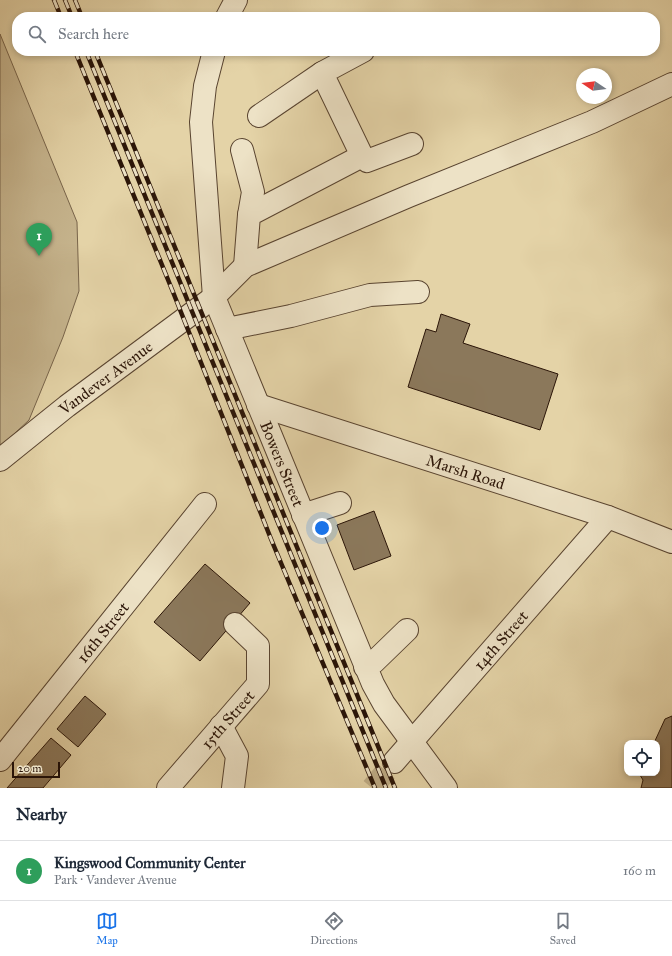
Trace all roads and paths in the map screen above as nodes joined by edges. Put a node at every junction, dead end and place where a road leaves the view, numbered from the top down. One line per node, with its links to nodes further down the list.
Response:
1 (236, 0): 2 (street)
2 (230, 12)
3 (213, 56): 14 (street, Bowers Street)
4 (354, 56): 5 (street)
5 (322, 73): 7 (street); 10 (street)
6 (672, 84): 12 (street)
7 (259, 116)
8 (412, 144): 10 (street)
9 (242, 150): 11 (street)
10 (362, 156): 11 (street)
11 (249, 215): 12 (street)
12 (245, 266): 14 (street, Vandever Avenue)
13 (418, 292): 15 (street)
14 (214, 297): 15 (street, Bowers Street); 17 (street, Vandever Avenue)
15 (227, 329): 16 (street, Bowers Street)
16 (258, 405): 20 (street, Bowers Street); 21 (street, Marsh Road)
17 (0, 460)
18 (340, 503): 20 (street)
19 (205, 504): 28 (street, 16th Street)
20 (303, 515): 25 (street, Bowers Street)
21 (608, 517): 22 (street, Marsh Road); 27 (street, 14th Street)
22 (672, 542)
23 (235, 624): 26 (street, 15th Street)
24 (407, 630): 25 (street)
25 (365, 667): 27 (street, Bowers Street)
26 (221, 726): 30 (street, 15th Street); 31 (street)
27 (411, 741): 29 (street, 14th Street); 32 (street, Bowers Street)
28 (0, 760)
29 (394, 762)
30 (168, 788)
31 (233, 788)
32 (446, 788)

